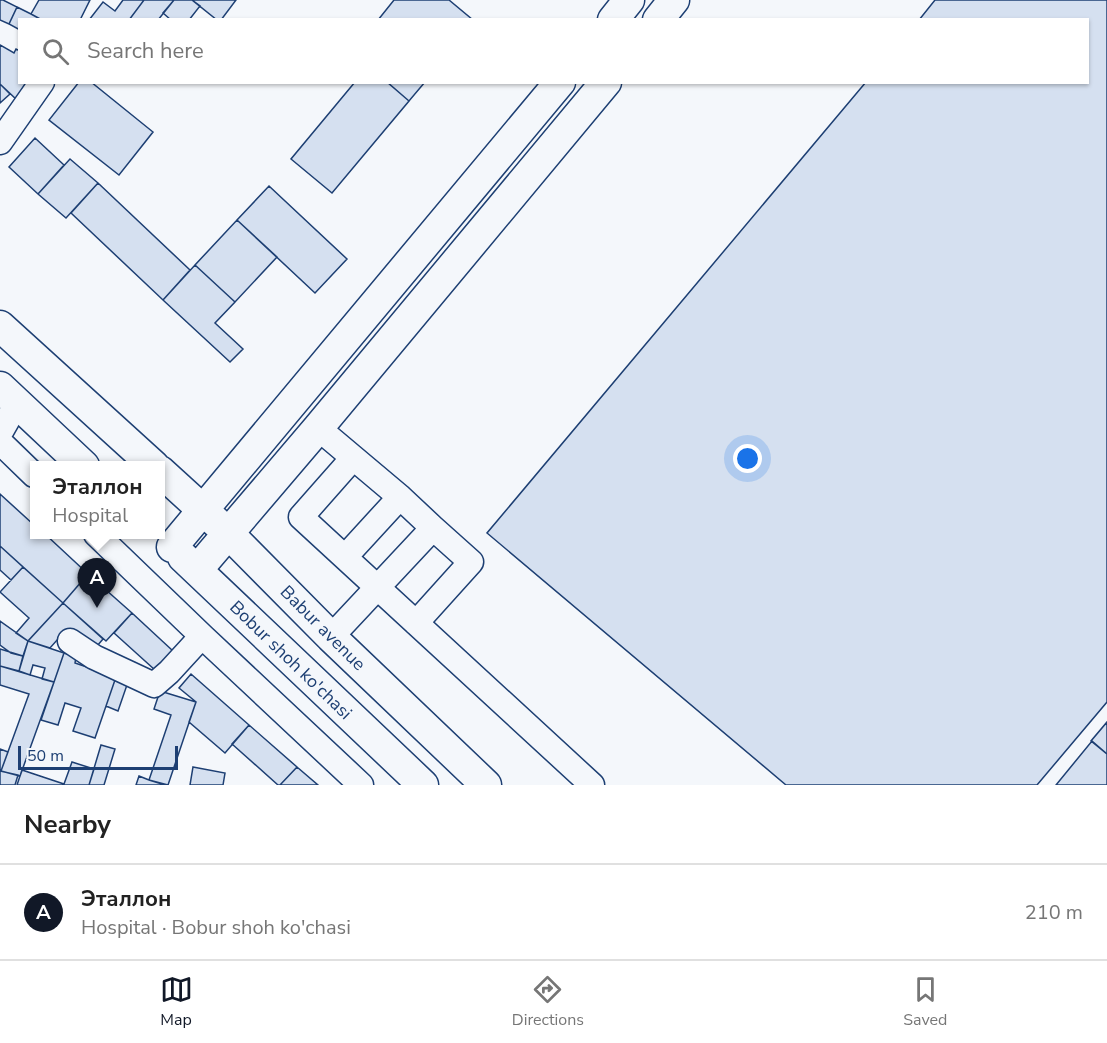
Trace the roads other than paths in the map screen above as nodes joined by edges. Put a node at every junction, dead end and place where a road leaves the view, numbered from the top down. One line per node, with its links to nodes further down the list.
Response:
1 (629, 0): 3 (main road)
2 (674, 0): 4 (main road)
3 (615, 18)
4 (660, 18)
5 (41, 84): 8 (lane)
6 (558, 84): 20 (main road)
7 (604, 84): 11 (main road)
8 (0, 142)
9 (0, 326): 16 (main road)
10 (8, 395): 12 (lane); 15 (main road)
11 (318, 428): 14 (lane); 22 (main road)
12 (0, 433)
13 (0, 442): 17 (lane)
14 (353, 458): 19 (lane); 25 (lane)
15 (80, 461)
16 (150, 461)
17 (30, 471)
18 (165, 476): 20 (main road, Babur avenue)
19 (400, 498): 21 (lane); 25 (lane)
20 (203, 510): 22 (main road, Babur avenue); 24 (main road)
21 (433, 528): 27 (lane); 28 (lane)
22 (228, 533): 26 (main road); 30 (main road, Babur avenue)
23 (101, 539): 29 (lane)
24 (165, 541): 26 (main road, Bobur shoh ko'chasi)
25 (345, 557): 27 (lane)
26 (197, 570): 33 (main road, Bobur shoh ko'chasi)
27 (378, 587): 28 (lane); 30 (lane)
28 (417, 623): 35 (lane)
29 (202, 636): 31 (lane); 32 (lane)
30 (331, 637): 34 (main road, Babur avenue)
31 (70, 641)
32 (361, 785)
33 (423, 785)
34 (486, 785)
35 (592, 785)

